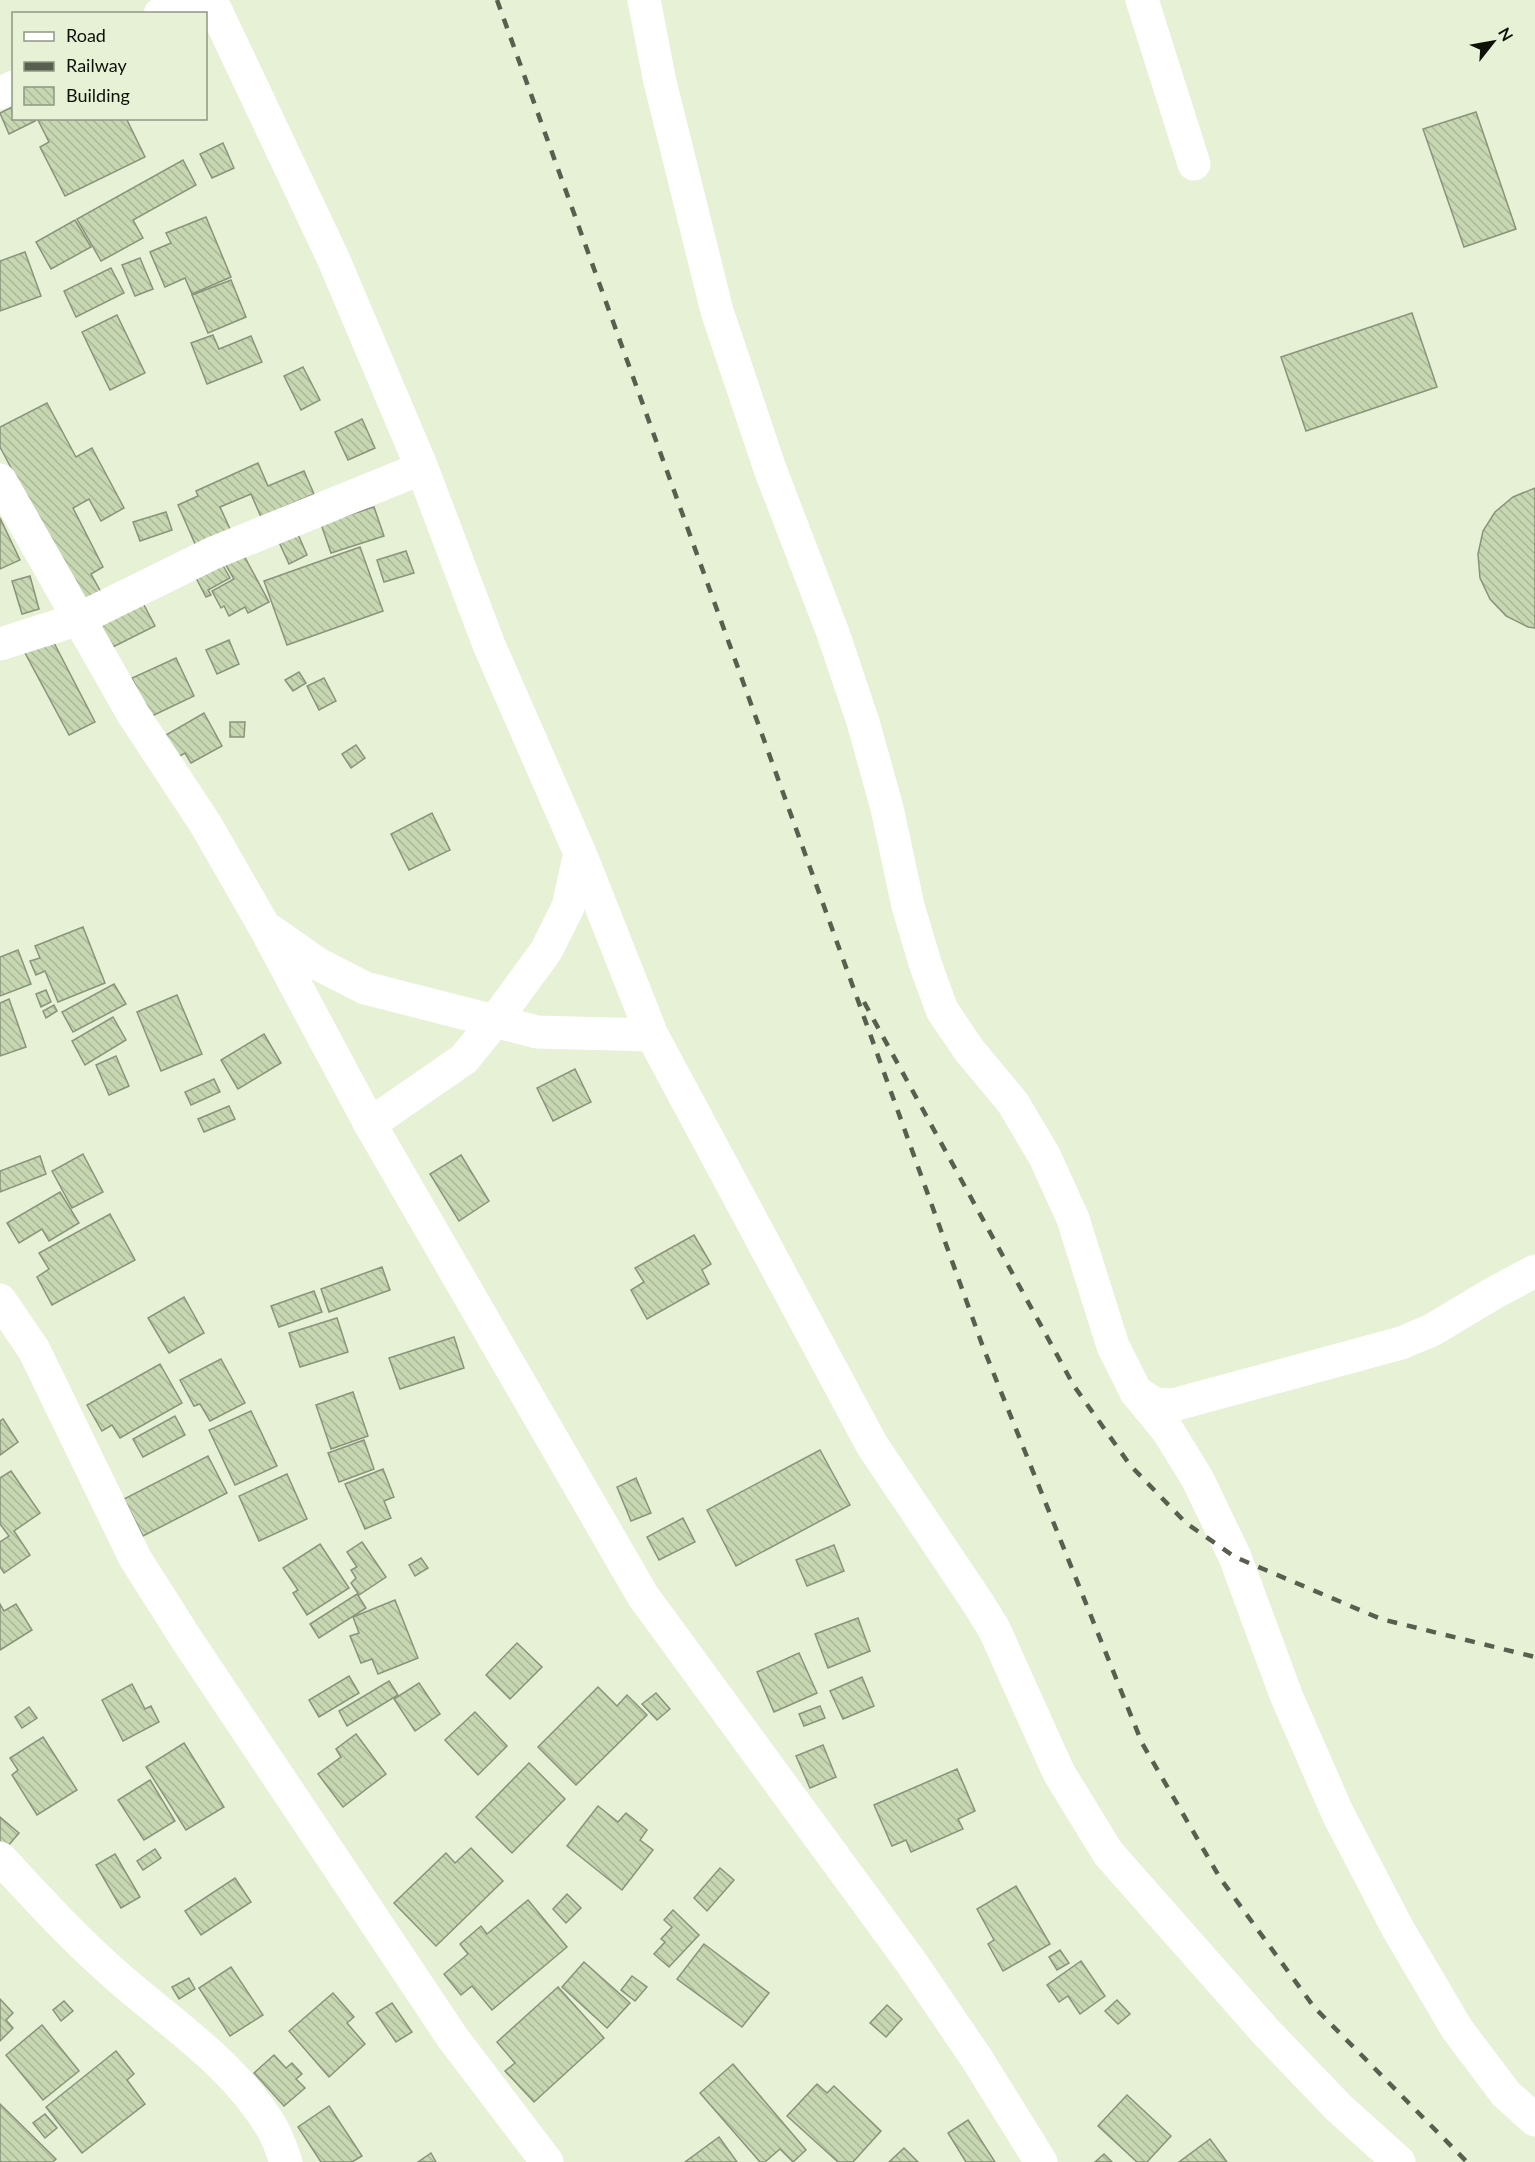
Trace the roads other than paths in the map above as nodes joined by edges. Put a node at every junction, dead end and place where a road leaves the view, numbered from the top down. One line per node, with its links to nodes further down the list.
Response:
1 (185, 0): 5 (street)
2 (211, 0): 7 (street)
3 (644, 0): 18 (street)
4 (1143, 0): 6 (street)
5 (164, 12)
6 (1194, 164)
7 (422, 468): 9 (street); 11 (street)
8 (0, 480): 9 (street)
9 (79, 619): 10 (street); 12 (street)
10 (0, 644)
11 (580, 853): 13 (street); 14 (street)
12 (264, 926): 13 (street); 15 (street)
13 (494, 1022): 14 (street); 15 (street)
14 (652, 1035): 24 (street)
15 (370, 1124): 23 (street)
16 (1535, 1271): 18 (street)
17 (0, 1300): 22 (street)
18 (1136, 1392): 20 (street)
19 (0, 1858): 21 (street)
20 (1535, 2120)
21 (286, 2162)
22 (547, 2162)
23 (1041, 2162)
24 (1399, 2162)

